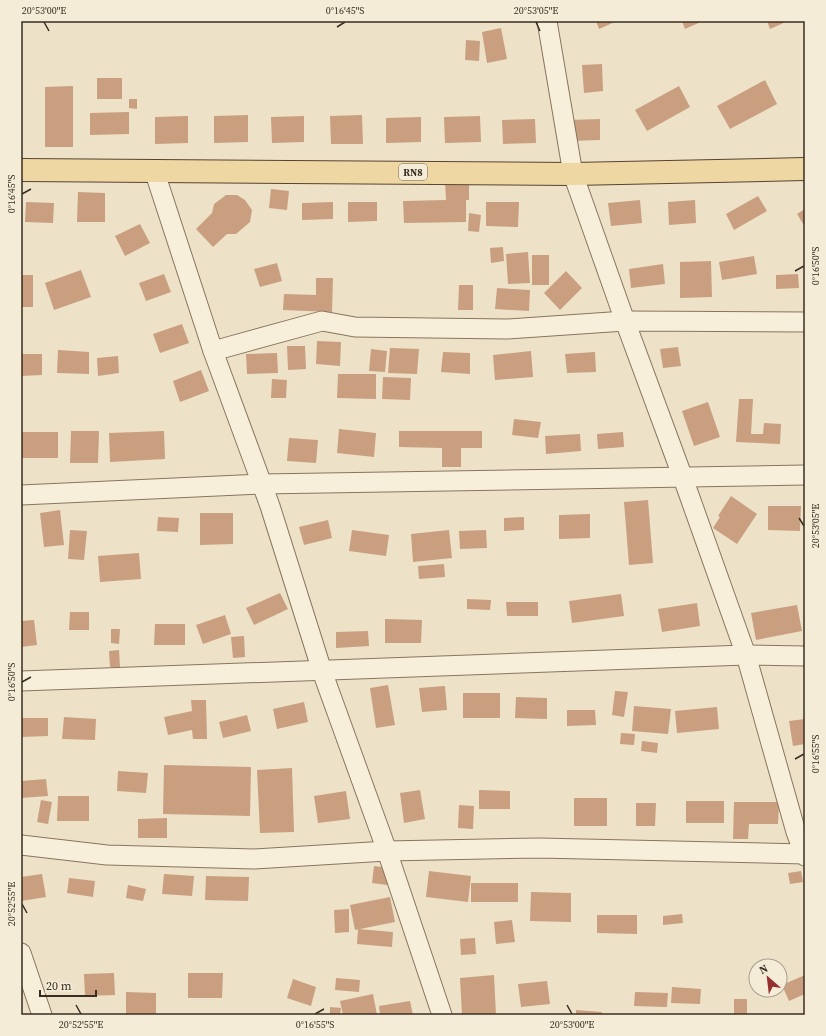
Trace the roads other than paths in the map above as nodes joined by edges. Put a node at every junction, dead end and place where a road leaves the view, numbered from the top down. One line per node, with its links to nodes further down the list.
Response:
1 (547, 21): 5 (street)
2 (805, 169): 5 (main road, RN8)
3 (21, 170): 4 (main road, RN8)
4 (154, 170): 5 (main road, RN8); 8 (street)
5 (574, 174): 6 (street)
6 (625, 321): 7 (street); 8 (street); 10 (street)
7 (805, 322)
8 (213, 351): 11 (street)
9 (805, 475): 10 (street)
10 (683, 478): 11 (street); 13 (street)
11 (262, 484): 12 (street); 15 (street)
12 (21, 495)
13 (746, 656): 14 (street); 15 (street); 19 (street)
14 (805, 656)
15 (322, 671): 16 (street); 18 (street)
16 (21, 681)
17 (21, 845): 18 (street)
18 (387, 851): 19 (street); 22 (street)
19 (805, 854)
20 (21, 954): 21 (street)
21 (42, 1015)
22 (442, 1015)

